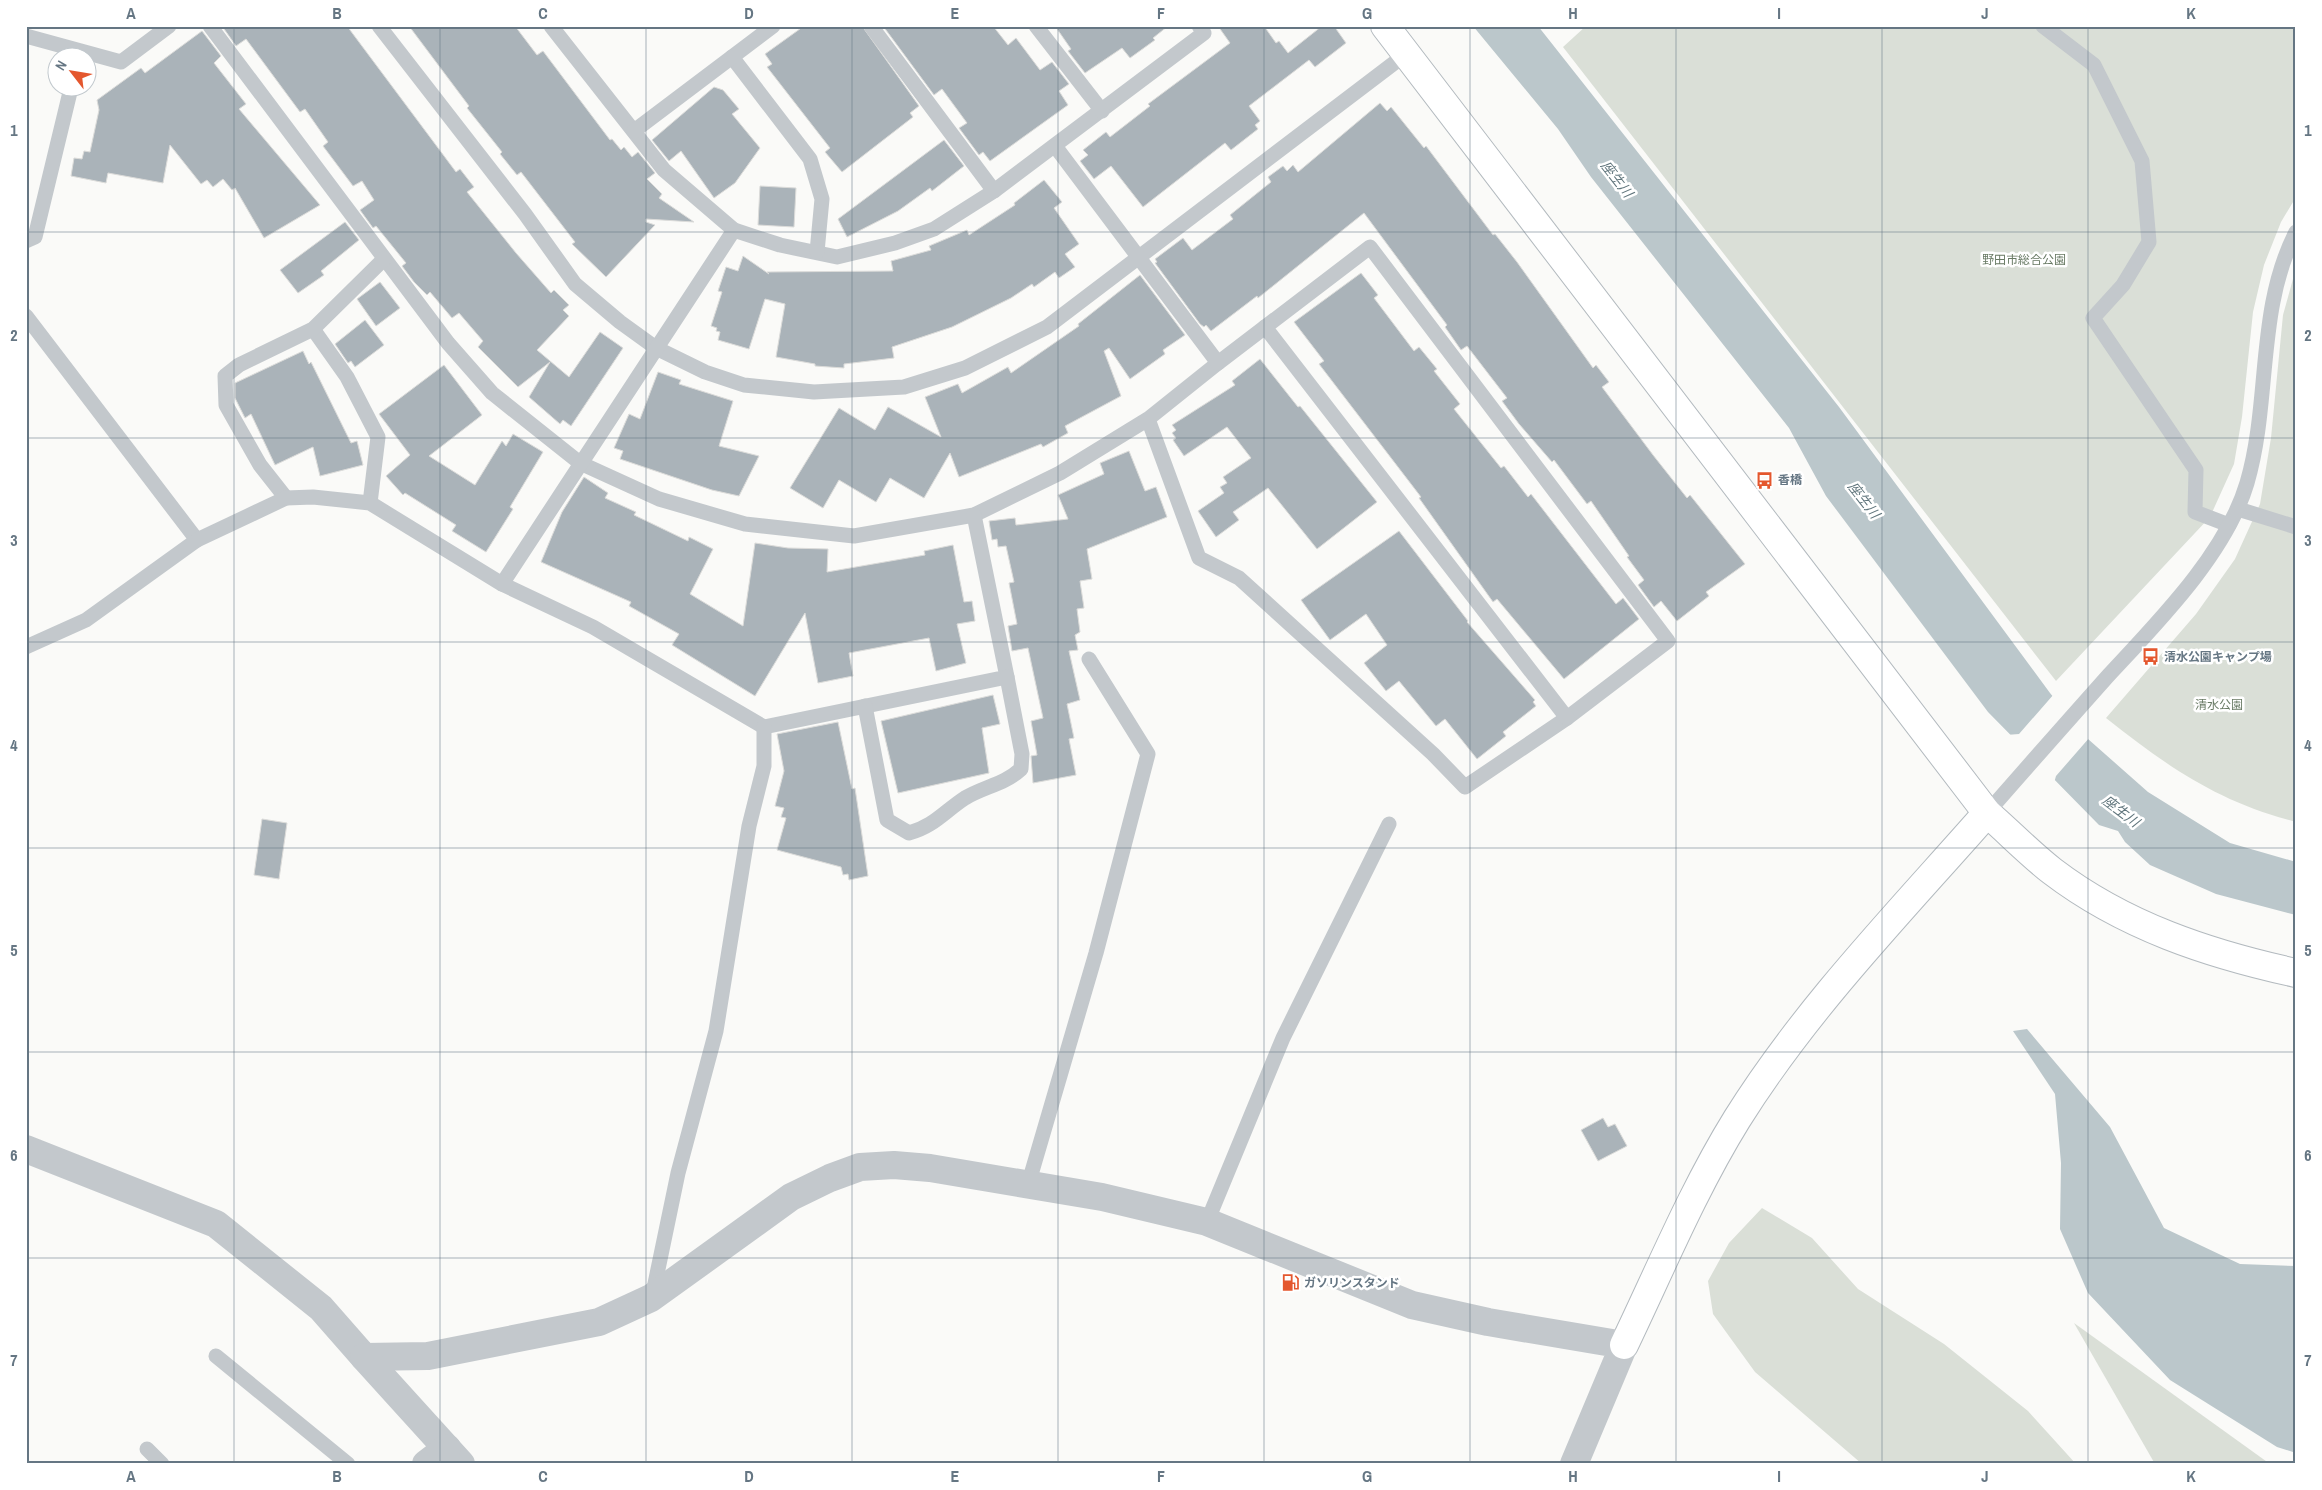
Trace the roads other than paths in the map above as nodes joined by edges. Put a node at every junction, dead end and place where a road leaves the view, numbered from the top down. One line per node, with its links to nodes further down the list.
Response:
1 (169, 26): 15 (lane)
2 (210, 26): 26 (lane)
3 (380, 26): 30 (lane)
4 (551, 26): 18 (lane)
5 (772, 26): 14 (lane)
6 (871, 26): 20 (lane)
7 (1036, 26): 17 (lane)
8 (1199, 26): 17 (lane)
9 (1385, 26): 13 (street)
10 (2043, 26): 38 (lane)
11 (26, 36): 12 (lane)
12 (59, 48)
13 (1406, 54): 25 (lane); 48 (street)
14 (732, 57): 18 (lane); 24 (lane)
15 (98, 58)
16 (69, 98): 23 (lane)
17 (1102, 112): 19 (lane)
18 (634, 131): 21 (lane)
19 (1055, 146): 20 (lane); 25 (lane)
20 (994, 191): 24 (lane)
21 (734, 230): 24 (lane); 30 (lane)
22 (2296, 232): 36 (lane)
23 (26, 241)
24 (817, 252)
25 (1136, 257): 30 (lane); 31 (lane)
26 (384, 259): 29 (lane); 33 (lane)
27 (26, 316): 40 (lane)
28 (1265, 327): 31 (lane); 46 (lane); 46 (lane)
29 (313, 329): 34 (lane); 35 (lane)
30 (656, 348): 33 (lane)
31 (1218, 363): 32 (lane)
32 (1148, 420): 37 (lane); 46 (lane)
33 (580, 463): 37 (lane); 41 (lane)
34 (286, 498): 35 (lane); 40 (lane)
35 (370, 503): 41 (lane)
36 (2238, 509): 38 (lane); 39 (lane)
37 (974, 515): 44 (lane)
38 (2229, 525): 48 (lane)
39 (2295, 527)
40 (197, 540): 42 (lane)
41 (502, 584): 47 (lane)
42 (26, 646)
43 (1089, 659): 52 (lane)
44 (1007, 677): 45 (lane); 45 (lane)
45 (865, 706): 47 (lane)
46 (1567, 718)
47 (764, 727): 54 (lane)
48 (1987, 813): 50 (street); 55 (street)
49 (1388, 824): 53 (lane)
50 (2296, 973)
51 (26, 1149): 57 (street)
52 (1028, 1185): 53 (street); 54 (street)
53 (1207, 1222): 55 (street)
54 (651, 1298): 57 (street)
55 (1624, 1345): 62 (street)
56 (216, 1356): 61 (lane)
57 (364, 1357): 59 (street)
58 (147, 1449): 60 (lane)
59 (445, 1459)
60 (162, 1464)
61 (348, 1464)
62 (1574, 1464)

